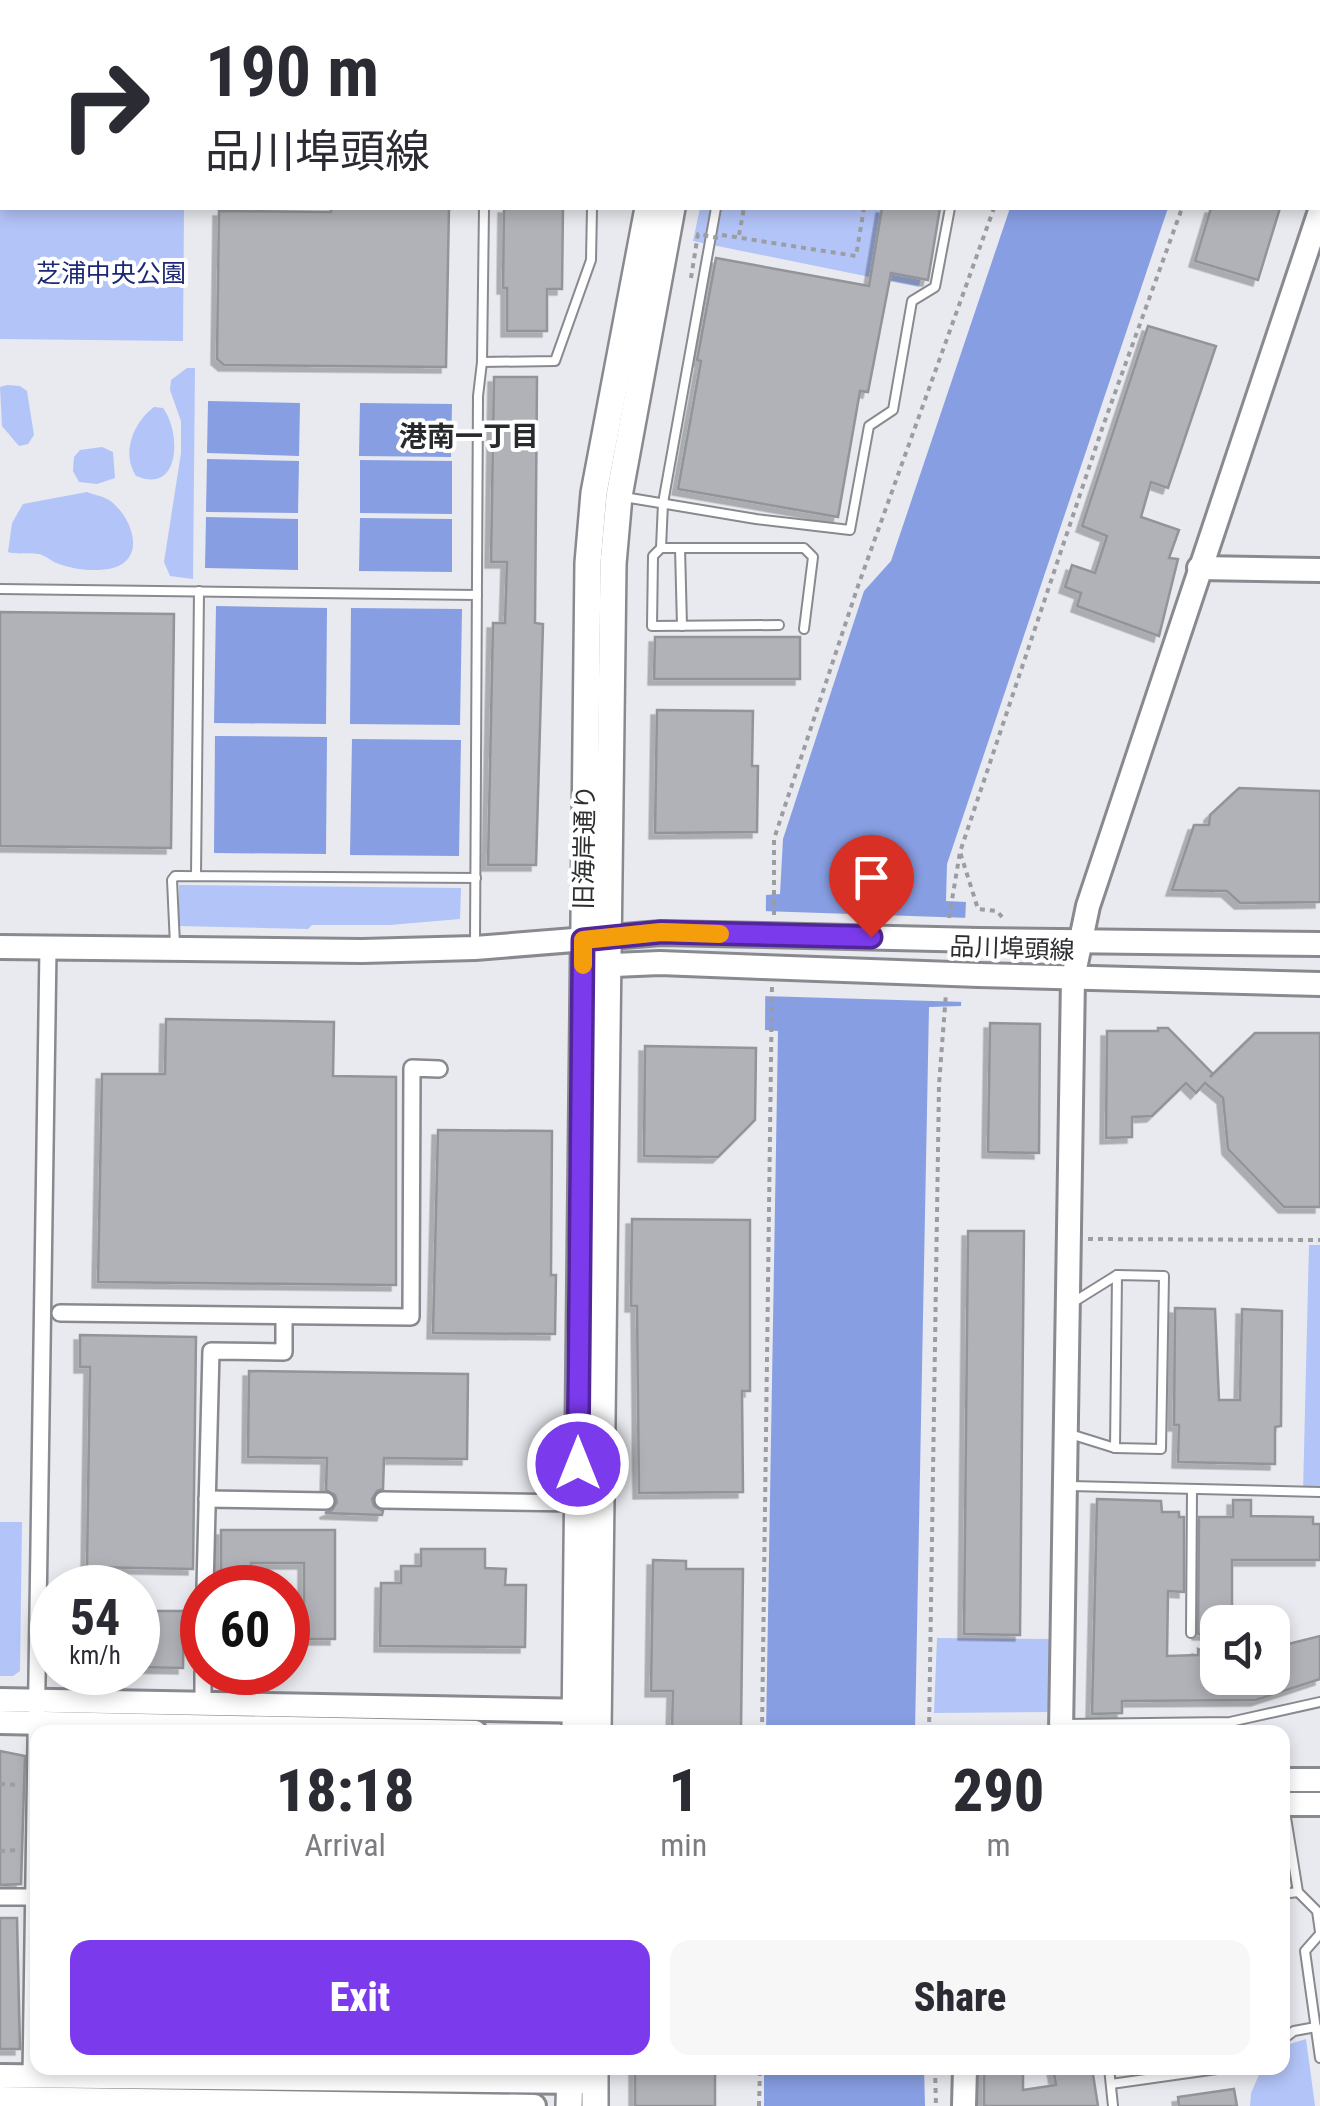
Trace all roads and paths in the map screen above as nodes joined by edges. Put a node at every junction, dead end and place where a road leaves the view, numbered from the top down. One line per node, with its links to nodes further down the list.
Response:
1 (484, 210): 14 (lane)
2 (592, 210): 14 (lane)
3 (648, 210): 33 (main road, 旧海岸通り)
4 (672, 210): 15 (main road, 旧海岸通り)
5 (716, 210): 16 (lane)
6 (744, 210): 12 (path)
7 (864, 210): 12 (path)
8 (950, 210): 16 (lane)
9 (993, 210): 30 (path)
10 (1181, 210): 27 (path)
11 (1320, 211): 19 (street)
12 (739, 236): 13 (path, bridge)
13 (690, 278)
14 (482, 362): 23 (lane)
15 (620, 496): 16 (lane); 33 (main road, 旧海岸通り)
16 (663, 503): 17 (lane)
17 (661, 548): 18 (lane); 24 (lane)
18 (680, 548): 24 (lane); 26 (lane)
19 (1199, 568): 20 (street); 34 (street)
20 (1320, 570)
21 (0, 589): 22 (lane)
22 (199, 591): 23 (lane); 28 (lane)
23 (477, 595): 29 (lane)
24 (682, 626): 25 (lane)
25 (780, 626)
26 (804, 629)
27 (960, 852): 31 (path); 32 (path)
28 (196, 876): 29 (lane); 39 (lane)
29 (476, 878): 37 (lane)
30 (774, 891)
31 (950, 897)
32 (1002, 917)
33 (596, 938): 34 (street, 品川埠頭線, bridge); 37 (street, 品川埠頭線); 40 (main road, 旧海岸通り)
34 (1080, 942): 35 (street, 品川埠頭線); 41 (street)
35 (1320, 944)
36 (0, 947): 38 (street, 品川埠頭線)
37 (475, 948): 39 (street, 品川埠頭線)
38 (48, 950): 39 (street, 品川埠頭線); 67 (street)
39 (175, 951)
40 (596, 966): 41 (street, 品川埠頭線, bridge); 60 (main road, 旧海岸通り); 69 (main road, 旧海岸通り)
41 (1072, 978): 42 (street, 品川埠頭線); 46 (street)
42 (1320, 984)
43 (945, 1010): 73 (path)
44 (772, 1031): 72 (path)
45 (439, 1068): 51 (street)
46 (1068, 1239): 47 (path); 49 (street)
47 (1320, 1240)
48 (1118, 1275): 49 (lane); 53 (lane); 53 (lane)
49 (1068, 1305): 52 (street)
50 (60, 1313): 51 (street)
51 (284, 1316): 57 (street)
52 (1066, 1432): 53 (lane); 54 (street)
53 (1115, 1448)
54 (1066, 1486): 55 (lane); 74 (street)
55 (1192, 1490): 56 (lane); 62 (lane)
56 (1320, 1492)
57 (207, 1499): 58 (street); 61 (street)
58 (326, 1500)
59 (383, 1500): 60 (street)
60 (578, 1502): 69 (main road, 旧海岸通り)
61 (206, 1565)
62 (1191, 1633)
63 (203, 1695): 66 (street)
64 (0, 1700): 67 (street)
65 (1320, 1702): 75 (lane)
66 (203, 1704): 67 (street); 69 (street)
67 (37, 1711): 68 (street); 70 (street); 71 (street)
68 (0, 1722)
69 (587, 1722)
70 (37, 1725)
71 (330, 1725)
72 (760, 1725)
73 (929, 1725)
74 (1062, 1725)
75 (1146, 1725)
76 (1290, 1780): 77 (street)
77 (1320, 1780)
78 (1290, 1804): 79 (street)
79 (1320, 1804)
80 (1290, 1845): 81 (lane)
81 (1298, 1892): 82 (lane); 85 (lane)
82 (1290, 1893)
83 (0, 1897): 84 (street)
84 (30, 1897)
85 (1320, 1933): 87 (lane)
86 (1320, 1968): 87 (lane)
87 (1308, 1970): 88 (lane)
88 (1316, 2027): 89 (lane); 90 (lane)
89 (1290, 2034)
90 (1320, 2058)
91 (91, 2075): 99 (street)
92 (497, 2075): 101 (street)
93 (760, 2075): 104 (path)
94 (935, 2075): 105 (path)
95 (965, 2075): 106 (street)
96 (1109, 2075): 100 (lane)
97 (1174, 2075): 100 (lane)
98 (0, 2076): 99 (street)
99 (32, 2076)
100 (1110, 2084): 107 (lane)
101 (582, 2085)
102 (0, 2098): 103 (street)
103 (534, 2106)
104 (759, 2106)
105 (936, 2106)
106 (964, 2106)
107 (1113, 2106)

